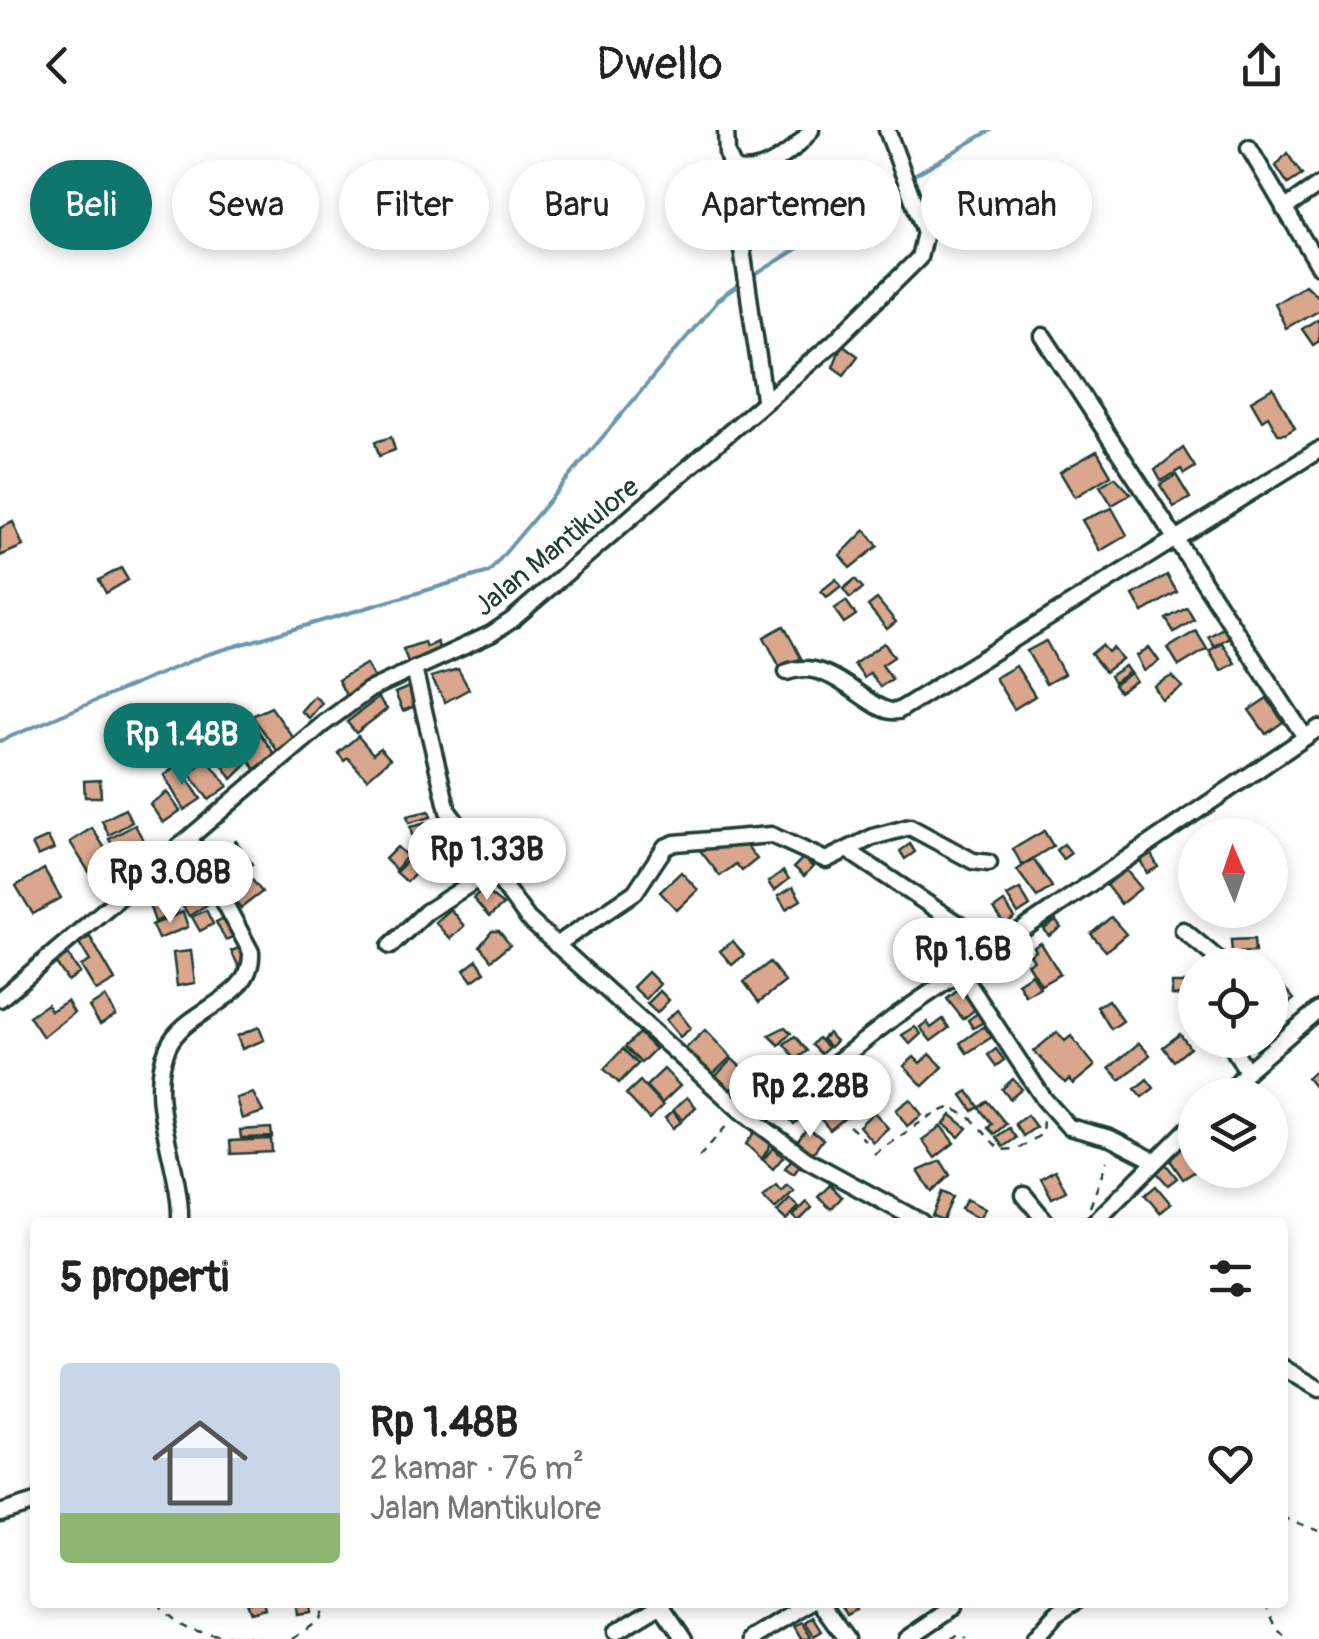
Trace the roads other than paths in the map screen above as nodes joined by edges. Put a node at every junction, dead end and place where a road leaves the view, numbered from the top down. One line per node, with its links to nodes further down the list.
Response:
1 (726, 130): 5 (street)
2 (810, 130): 6 (street)
3 (887, 130): 12 (street, Jalan Mantikulore)
4 (1249, 148): 8 (street)
5 (729, 160)
6 (775, 160)
7 (1319, 185): 8 (street)
8 (1284, 209): 10 (street)
9 (742, 250): 12 (street)
10 (1319, 266)
11 (1042, 336): 14 (street)
12 (764, 398): 15 (street, Jalan Mantikulore)
13 (1319, 450): 14 (street)
14 (1178, 538): 16 (street); 18 (street)
15 (414, 669): 19 (street, Jalan Mantikulore); 22 (street)
16 (787, 672)
17 (1319, 728): 18 (street)
18 (1305, 737): 27 (street)
19 (191, 840): 29 (street, Jalan Mantikulore); 38 (street)
20 (850, 852): 21 (street); 25 (street); 27 (street)
21 (989, 863)
22 (489, 872): 24 (street); 25 (street)
23 (1184, 930): 26 (street)
24 (390, 946)
25 (556, 946): 34 (street)
26 (1205, 948)
27 (997, 950): 28 (street)
28 (962, 974): 34 (street); 36 (street)
29 (0, 999)
30 (1319, 1009): 32 (street)
31 (1239, 1058): 32 (street)
32 (1247, 1070): 33 (street)
33 (1241, 1078)
34 (742, 1112): 39 (street)
35 (1178, 1137): 36 (street)
36 (1153, 1160): 41 (street)
37 (1024, 1195): 40 (street)
38 (179, 1218)
39 (914, 1218)
40 (1043, 1218)
41 (1099, 1218)
42 (1288, 1370): 43 (street)
43 (1318, 1387)
44 (30, 1503): 45 (street)
45 (0, 1512)
46 (656, 1608): 52 (street)
47 (665, 1608): 53 (street)
48 (806, 1608): 54 (street)
49 (821, 1608): 55 (street)
50 (953, 1608): 56 (street)
51 (1065, 1608): 57 (street)
52 (615, 1632)
53 (684, 1639)
54 (752, 1639)
55 (848, 1639)
56 (907, 1639)
57 (1034, 1639)

